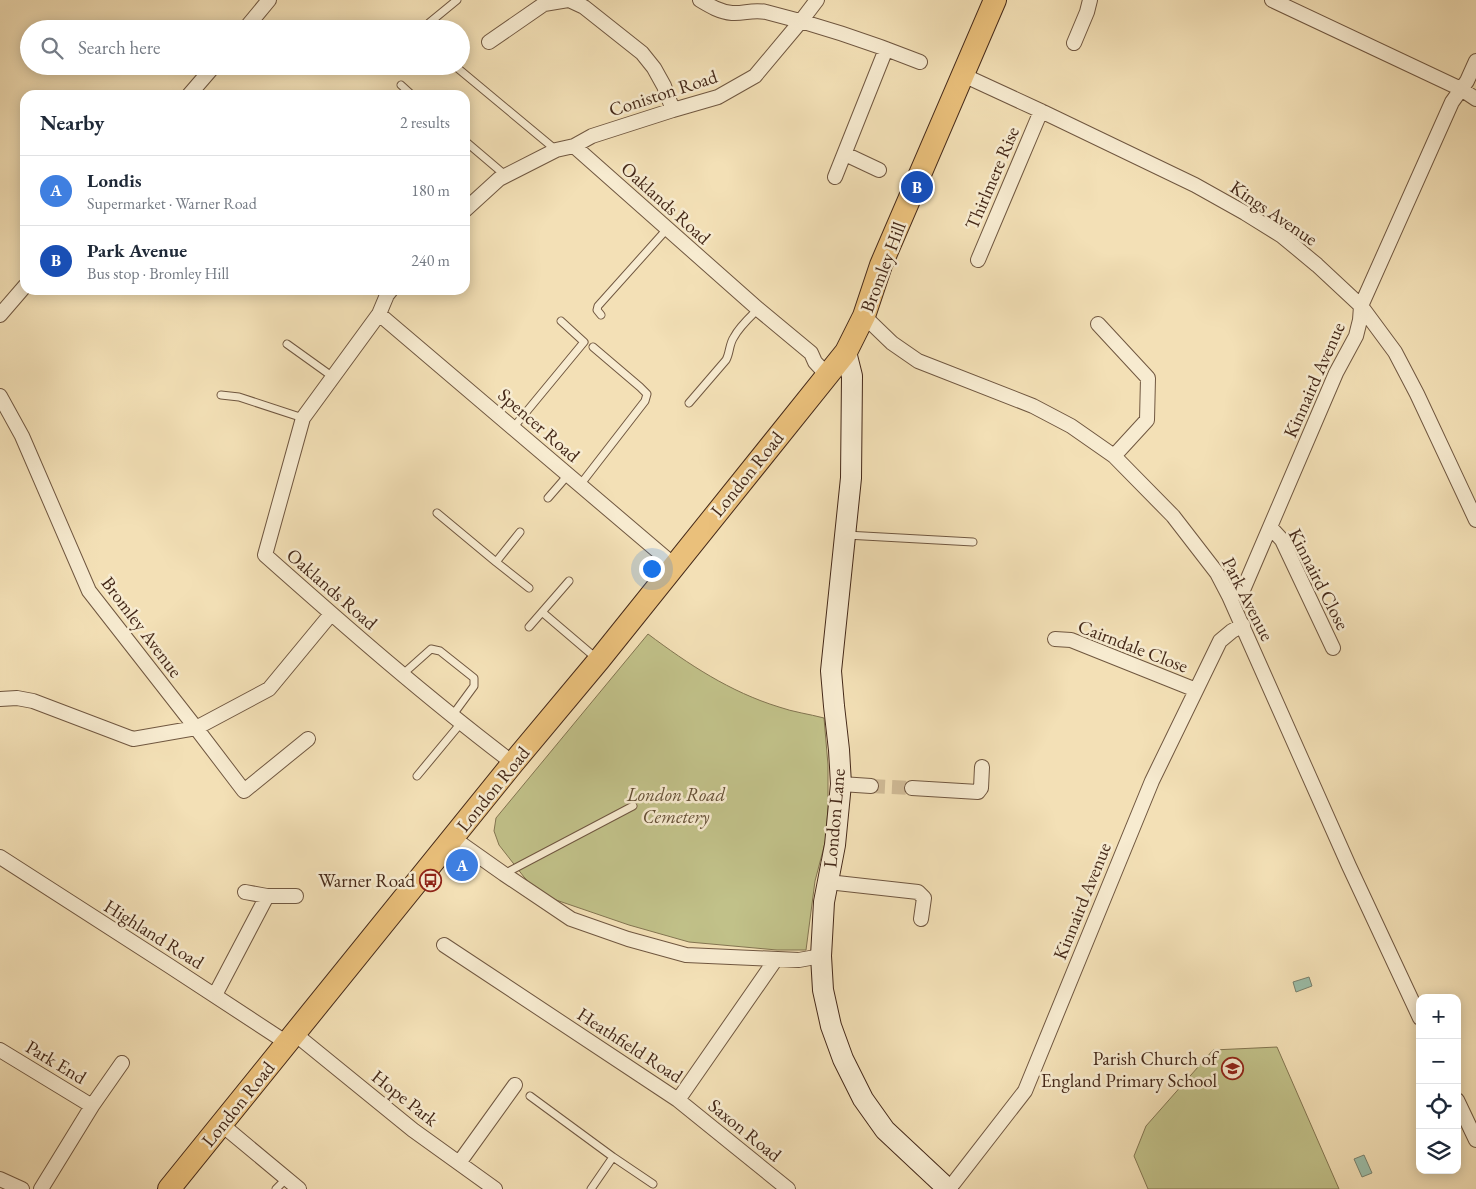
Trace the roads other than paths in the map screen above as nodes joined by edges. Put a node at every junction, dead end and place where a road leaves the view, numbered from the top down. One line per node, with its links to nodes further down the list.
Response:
1 (269, 0): 11 (street)
2 (457, 0): 12 (lane)
3 (568, 0): 9 (street); 14 (street)
4 (700, 0): 10 (street)
5 (817, 0): 13 (street, Coniston Road)
6 (995, 0): 21 (main road, Bromley Hill)
7 (1090, 0): 15 (street)
8 (1272, 0): 23 (street)
9 (587, 4): 27 (street)
10 (756, 5): 13 (street)
11 (252, 20)
12 (433, 20)
13 (802, 21): 16 (street); 27 (street, Coniston Road)
14 (489, 42)
15 (1074, 43)
16 (886, 48): 18 (street); 32 (street)
17 (1476, 61): 23 (street, Kinnaird Avenue)
18 (920, 62)
19 (206, 75): 24 (street)
20 (466, 75): 31 (lane)
21 (963, 75): 28 (street, Kings Avenue); 46 (main road, Bromley Hill)
22 (401, 85): 25 (lane)
23 (1461, 89): 26 (street); 41 (street, Kinnaird Avenue)
24 (193, 90)
25 (406, 90)
26 (1476, 99)
27 (673, 110): 30 (street, Coniston Road)
28 (1041, 111): 38 (street, Thirlmere Rise); 41 (street, Kings Avenue)
29 (470, 145): 34 (lane)
30 (574, 146): 31 (street); 37 (street, Oaklands Road)
31 (556, 150): 34 (street)
32 (844, 154): 33 (street); 35 (street)
33 (879, 170)
34 (505, 176): 36 (street)
35 (835, 176)
36 (470, 205)
37 (667, 229): 42 (street, Oaklands Road); 45 (lane)
38 (978, 260)
39 (20, 292): 44 (street)
40 (386, 295): 43 (street, Oaklands Road)
41 (1361, 306): 65 (street, Kings Avenue); 66 (street, Kinnaird Avenue)
42 (760, 310): 53 (street, Oaklands Road); 56 (lane)
43 (379, 314): 52 (street, Oaklands Road); 59 (street, Spencer Road)
44 (0, 315)
45 (601, 315)
46 (864, 316): 51 (main road, Bromley Hill); 60 (street, Park Avenue)
47 (561, 320): 59 (lane)
48 (1098, 324): 60 (street)
49 (287, 344): 52 (lane)
50 (593, 347): 62 (lane)
51 (846, 352): 53 (main road, Bromley Hill); 57 (street, London Lane)
52 (333, 377): 58 (street, Oaklands Road)
53 (822, 381): 57 (street); 71 (main road, London Road)
54 (0, 396): 86 (street, Bromley Avenue)
55 (221, 396): 58 (lane)
56 (690, 403)
57 (852, 406): 68 (street, London Lane)
58 (302, 418): 76 (street, Oaklands Road)
59 (513, 428): 61 (street, Spencer Road)
60 (1114, 456): 74 (street, Park Avenue)
61 (568, 475): 62 (street, Spencer Road); 63 (lane)
62 (580, 485): 71 (street, Spencer Road)
63 (548, 498)
64 (437, 513): 70 (lane)
65 (1476, 520)
66 (1270, 528): 74 (street, Kinnaird Avenue); 80 (street, Kinnaird Close)
67 (520, 532): 70 (lane)
68 (846, 535): 69 (lane); 91 (street, London Lane)
69 (973, 542)
70 (496, 562): 73 (lane)
71 (674, 565): 81 (main road, London Road)
72 (569, 581): 75 (lane)
73 (529, 588)
74 (1229, 596): 77 (street, Park Avenue)
75 (542, 612): 78 (lane); 81 (lane)
76 (331, 614): 82 (street, Oaklands Road); 86 (street)
77 (1243, 625): 83 (street, Kinnaird Avenue); 107 (street, Park Avenue)
78 (529, 627)
79 (1055, 639): 83 (street, Cairndale Close)
80 (1333, 648)
81 (599, 660): 88 (main road, London Road)
82 (403, 674): 85 (street, Oaklands Road); 85 (lane)
83 (1196, 690): 130 (street, Kinnaird Avenue)
84 (0, 699): 86 (street)
85 (457, 719): 88 (street, Oaklands Road); 90 (lane)
86 (196, 728): 87 (street, Bromley Avenue)
87 (308, 738)
88 (513, 763): 95 (main road, London Road)
89 (982, 767): 93 (street)
90 (417, 776)
91 (840, 784): 92 (street); 98 (street, London Lane)
92 (871, 786)
93 (912, 788)
94 (633, 806): 97 (lane)
95 (453, 838): 97 (street); 108 (main road, London Road)
96 (0, 857): 106 (street, Highland Road)
97 (504, 874): 105 (street)
98 (828, 882): 102 (street); 104 (street, London Lane)
99 (245, 892): 100 (street)
100 (267, 896): 101 (street); 106 (street)
101 (296, 896)
102 (921, 919)
103 (444, 944): 113 (street, Heathfield Road)
104 (821, 956): 105 (street); 130 (street, London Lane)
105 (776, 959): 113 (street, Heathfield Road)
106 (215, 995): 108 (street, Highland Road)
107 (1416, 1009)
108 (291, 1038): 116 (main road, London Road); 119 (street, Hope Park)
109 (0, 1050): 114 (street, Park End)
110 (122, 1063): 114 (street, Park End)
111 (515, 1085): 119 (street)
112 (530, 1096): 118 (lane)
113 (678, 1100): 129 (street, Saxon Road)
114 (92, 1106): 124 (street, Park End)
115 (1461, 1108): 117 (street)
116 (221, 1124): 121 (street); 125 (main road, London Road)
117 (1475, 1138)
118 (613, 1156): 122 (lane); 128 (lane)
119 (459, 1163): 127 (street, Hope Park)
120 (0, 1179): 123 (street)
121 (281, 1184): 126 (street)
122 (653, 1184)
123 (22, 1189)
124 (41, 1189)
125 (169, 1189)
126 (300, 1189)
127 (495, 1189)
128 (592, 1189)
129 (788, 1189)
130 (948, 1189)

